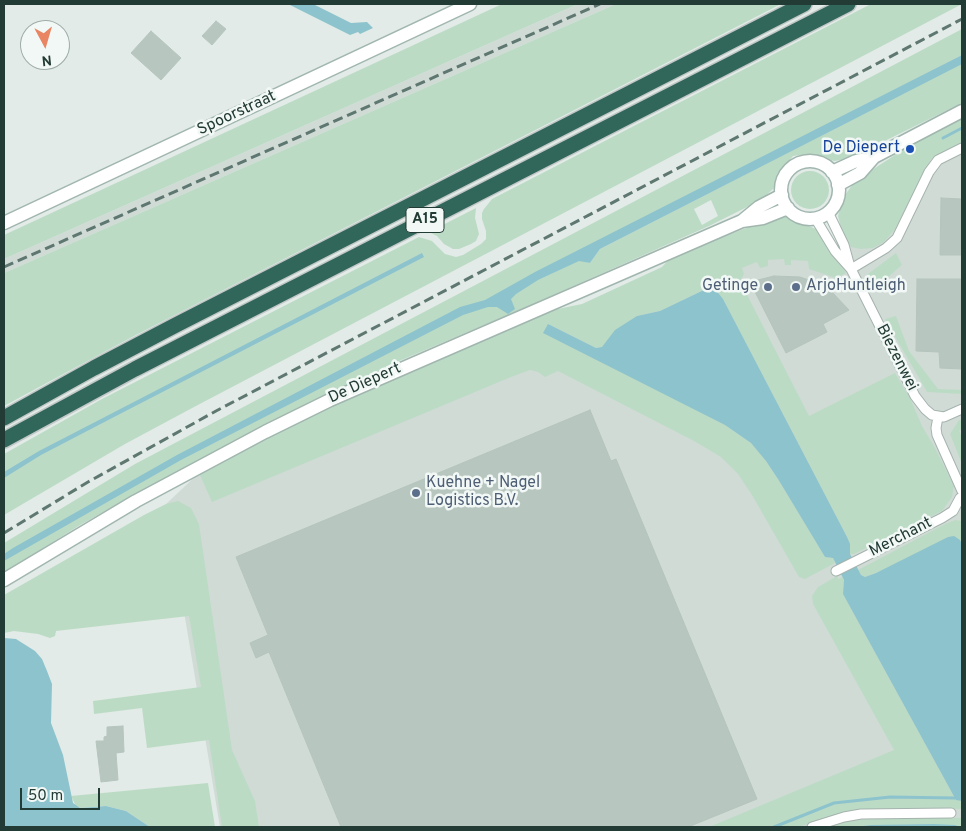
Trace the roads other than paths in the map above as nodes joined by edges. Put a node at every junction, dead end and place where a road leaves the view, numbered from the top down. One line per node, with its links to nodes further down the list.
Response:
1 (470, 4): 14 (main road, Spoorstraat)
2 (804, 4): 18 (highway, A15)
3 (848, 4): 19 (highway, A15)
4 (962, 111): 6 (main road)
5 (962, 148): 15 (street)
6 (874, 157): 7 (main road); 8 (main road)
7 (832, 172): 8 (main road); 9 (main road)
8 (838, 185): 11 (main road)
9 (782, 195): 10 (main road); 13 (main road, De Diepert)
10 (788, 208): 12 (main road); 13 (main road, De Diepert)
11 (828, 212): 12 (main road); 15 (street, Biezenwei)
12 (815, 218): 15 (street, Biezenwei)
13 (742, 221): 22 (main road, De Diepert)
14 (4, 223)
15 (851, 269): 17 (street, Biezenwei)
16 (962, 409): 17 (street)
17 (938, 416): 20 (street, Merchant)
18 (4, 418)
19 (4, 440)
20 (962, 495): 21 (street, Merchant)
21 (836, 571)
22 (4, 580)
23 (951, 813): 24 (street)
24 (812, 827)

